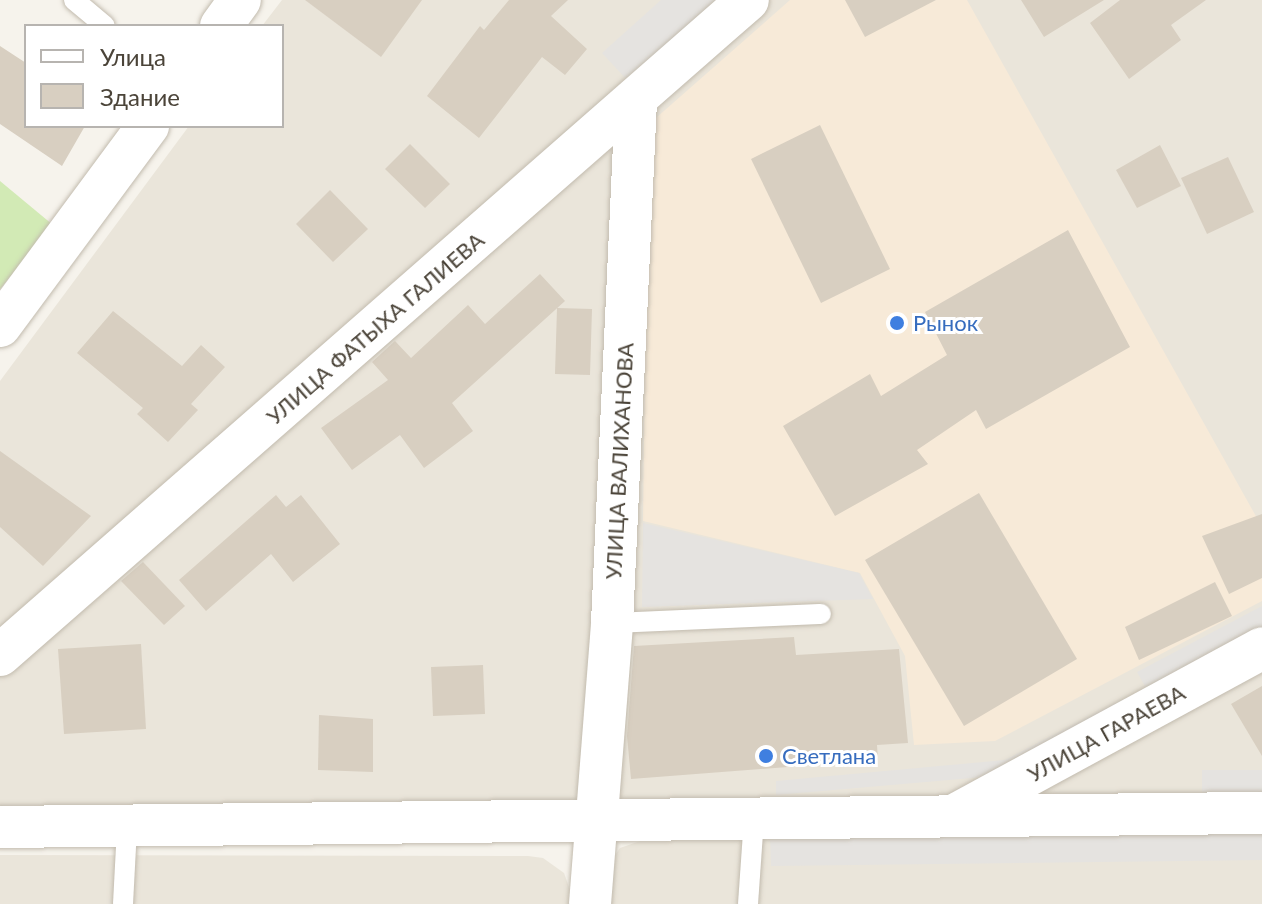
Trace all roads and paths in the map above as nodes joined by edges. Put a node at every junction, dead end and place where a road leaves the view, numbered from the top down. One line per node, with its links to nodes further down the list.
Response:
1 (74, 0): 4 (lane)
2 (240, 0): 5 (street)
3 (748, 0): 6 (street, УЛИЦА ФАТЫХА ГАЛИЕВА)
4 (103, 24)
5 (222, 24)
6 (636, 100): 10 (street, УЛИЦА ВАЛИХАНОВА); 12 (street, УЛИЦА ФАТЫХА ГАЛИЕВА)
7 (147, 128): 8 (street)
8 (0, 326)
9 (821, 614): 10 (lane)
10 (612, 623): 16 (street, УЛИЦА ВАЛИХАНОВА)
11 (1262, 648): 14 (street, УЛИЦА ГАРАЕВА)
12 (0, 655)
13 (1262, 813): 14 (street)
14 (950, 818): 15 (street)
15 (754, 819): 16 (street); 21 (lane)
16 (596, 821): 18 (street); 20 (street, УЛИЦА ВАЛИХАНОВА)
17 (0, 827): 18 (street)
18 (127, 827): 19 (lane)
19 (123, 904)
20 (590, 904)
21 (748, 904)

